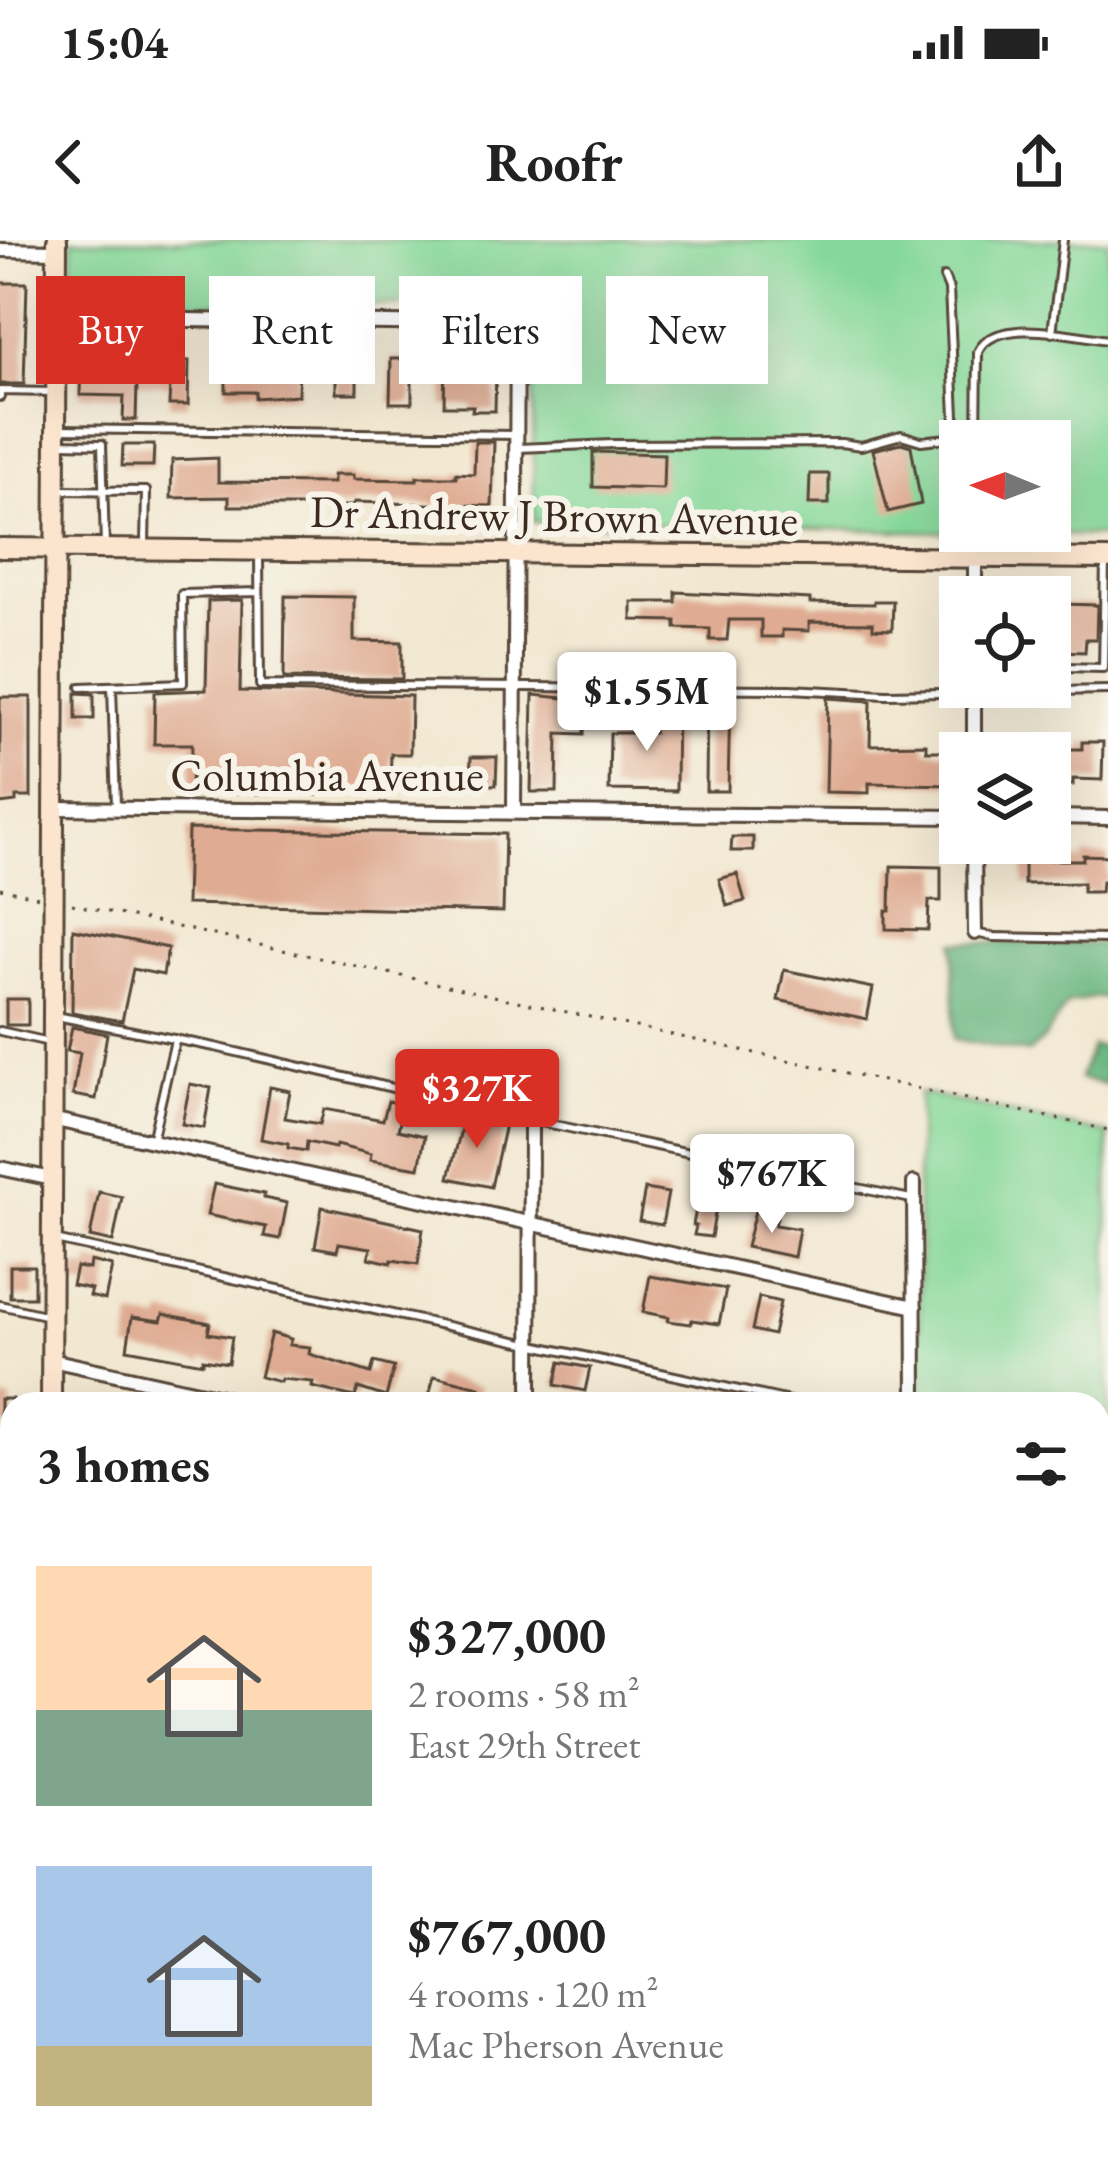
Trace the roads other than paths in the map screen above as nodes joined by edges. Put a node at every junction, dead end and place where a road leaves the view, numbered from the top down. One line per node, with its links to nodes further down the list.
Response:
1 (1063, 240): 7 (lane)
2 (57, 245): 3 (street); 4 (main road)
3 (0, 250)
4 (57, 276)
5 (944, 277): 14 (lane)
6 (185, 320): 14 (street)
7 (1052, 333): 8 (lane); 12 (lane)
8 (1108, 340)
9 (56, 384): 10 (main road)
10 (56, 392): 11 (lane); 13 (main road)
11 (0, 397)
12 (976, 420)
13 (55, 436): 14 (lane); 15 (main road); 16 (lane)
14 (516, 442): 23 (street)
15 (55, 490): 16 (lane); 18 (main road)
16 (102, 491): 19 (lane); 20 (lane)
17 (0, 548): 18 (main road, Dr Andrew J Brown Avenue)
18 (54, 549): 19 (main road, Dr Andrew J Brown Avenue); 35 (main road)
19 (105, 549): 20 (main road, Dr Andrew J Brown Avenue)
20 (145, 550): 21 (main road, Dr Andrew J Brown Avenue)
21 (259, 551): 23 (main road, Dr Andrew J Brown Avenue); 27 (lane)
22 (975, 552): 24 (lane)
23 (514, 554): 24 (main road, Dr Andrew J Brown Avenue); 31 (street)
24 (975, 558): 25 (main road, Dr Andrew J Brown Avenue); 26 (street)
25 (1106, 560): 28 (lane)
26 (975, 576)
27 (259, 592): 29 (lane); 31 (lane)
28 (1071, 667)
29 (112, 686): 30 (lane); 36 (lane)
30 (81, 687)
31 (514, 687): 34 (lane); 37 (street)
32 (1071, 690): 33 (lane)
33 (1108, 690)
34 (939, 692)
35 (54, 808): 36 (street, Columbia Avenue); 44 (main road)
36 (116, 809): 37 (street, Columbia Avenue)
37 (514, 812): 38 (street, Columbia Avenue)
38 (939, 817)
39 (1071, 817): 40 (street)
40 (1108, 818)
41 (974, 864): 42 (street)
42 (975, 933): 43 (lane)
43 (1108, 939)
44 (52, 1016): 46 (lane); 47 (main road)
45 (0, 1031): 47 (lane)
46 (175, 1040): 49 (lane); 50 (lane)
47 (52, 1042): 48 (main road)
48 (51, 1119): 50 (street); 52 (main road)
49 (531, 1120): 54 (lane); 55 (street)
50 (152, 1141): 55 (street)
51 (0, 1168): 52 (street)
52 (52, 1179): 56 (main road)
53 (914, 1183): 54 (street)
54 (915, 1200): 58 (street)
55 (530, 1223): 58 (street); 60 (street)
56 (51, 1240): 59 (main road); 60 (lane)
57 (0, 1305): 59 (lane)
58 (915, 1307): 66 (street)
59 (51, 1317): 61 (main road)
60 (530, 1345): 64 (street); 65 (lane)
61 (51, 1360): 62 (main road); 63 (street)
62 (51, 1392)
63 (198, 1392)
64 (530, 1392)
65 (747, 1392)
66 (915, 1392)

